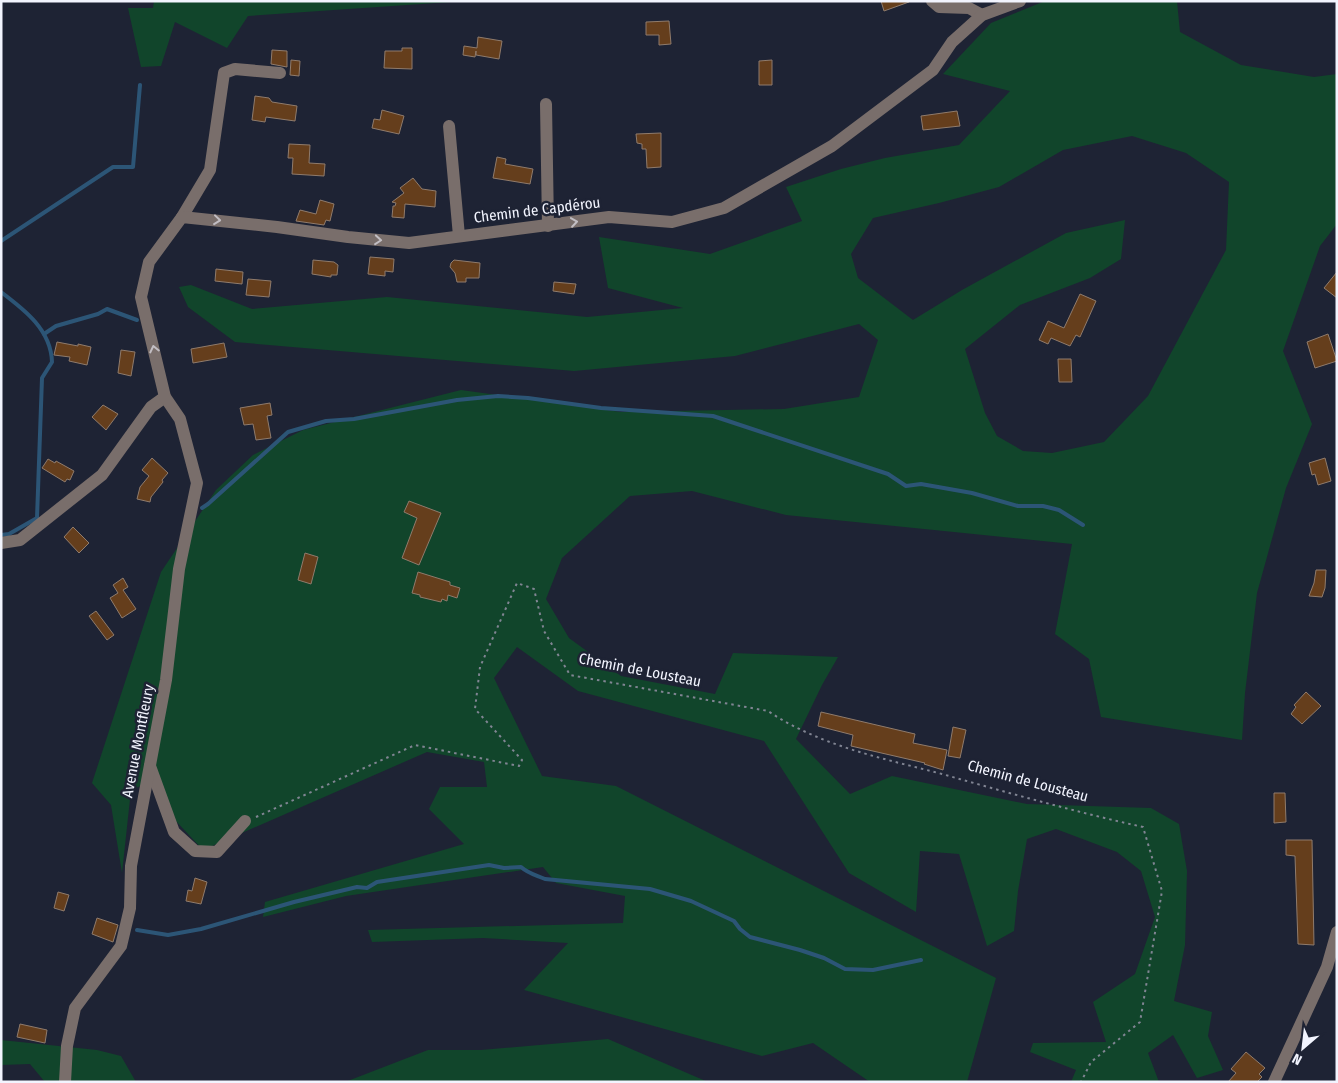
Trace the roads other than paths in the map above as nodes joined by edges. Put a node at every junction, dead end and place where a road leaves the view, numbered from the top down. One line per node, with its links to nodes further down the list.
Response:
1 (932, 1): 3 (street)
2 (1020, 1): 3 (street, Chemin de Capdérou)
3 (982, 15): 8 (street, Chemin de Capdérou, one-way to 3)
4 (280, 73): 7 (street)
5 (546, 104): 8 (street)
6 (449, 126): 9 (street)
7 (182, 217): 9 (street, Chemin de Capdérou, one-way to 9); 10 (street, one-way to 7)
8 (548, 226): 9 (street, Chemin de Capdérou)
9 (459, 236)
10 (165, 397): 11 (street); 12 (street, Avenue Montfleury)
11 (1, 543)
12 (150, 766): 13 (street); 15 (street, Avenue Montfleury)
13 (245, 822)
14 (1337, 932): 16 (street)
15 (65, 1082)
16 (1274, 1082)

